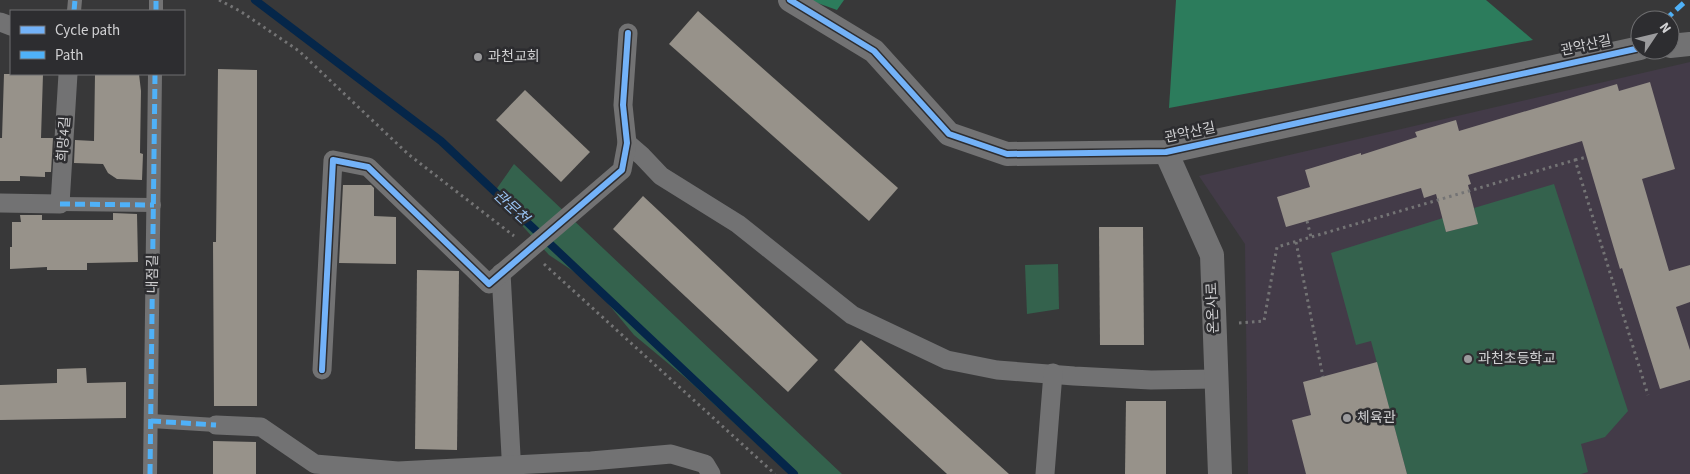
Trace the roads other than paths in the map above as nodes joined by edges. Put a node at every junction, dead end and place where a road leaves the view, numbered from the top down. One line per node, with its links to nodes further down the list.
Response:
1 (790, 0): 7 (street, 관악산길)
2 (628, 34): 6 (street)
3 (1630, 50): 7 (street, 관악산길)
4 (68, 75): 9 (street, 희망4길)
5 (156, 75): 10 (street, 내점길)
6 (628, 143): 11 (street); 13 (street)
7 (1166, 152): 14 (street, 온온사로)
8 (0, 203): 9 (street)
9 (60, 204): 10 (street)
10 (154, 205): 15 (street, 내점길)
11 (501, 273): 12 (street); 18 (street)
12 (322, 370)
13 (1053, 373): 14 (street); 21 (street)
14 (1215, 379): 22 (street, 온온사로)
15 (151, 422): 16 (street); 19 (street, 내점길)
16 (216, 425): 17 (street)
17 (315, 469): 18 (street)
18 (512, 469): 20 (street)
19 (150, 474)
20 (711, 474)
21 (1045, 474)
22 (1220, 474)

